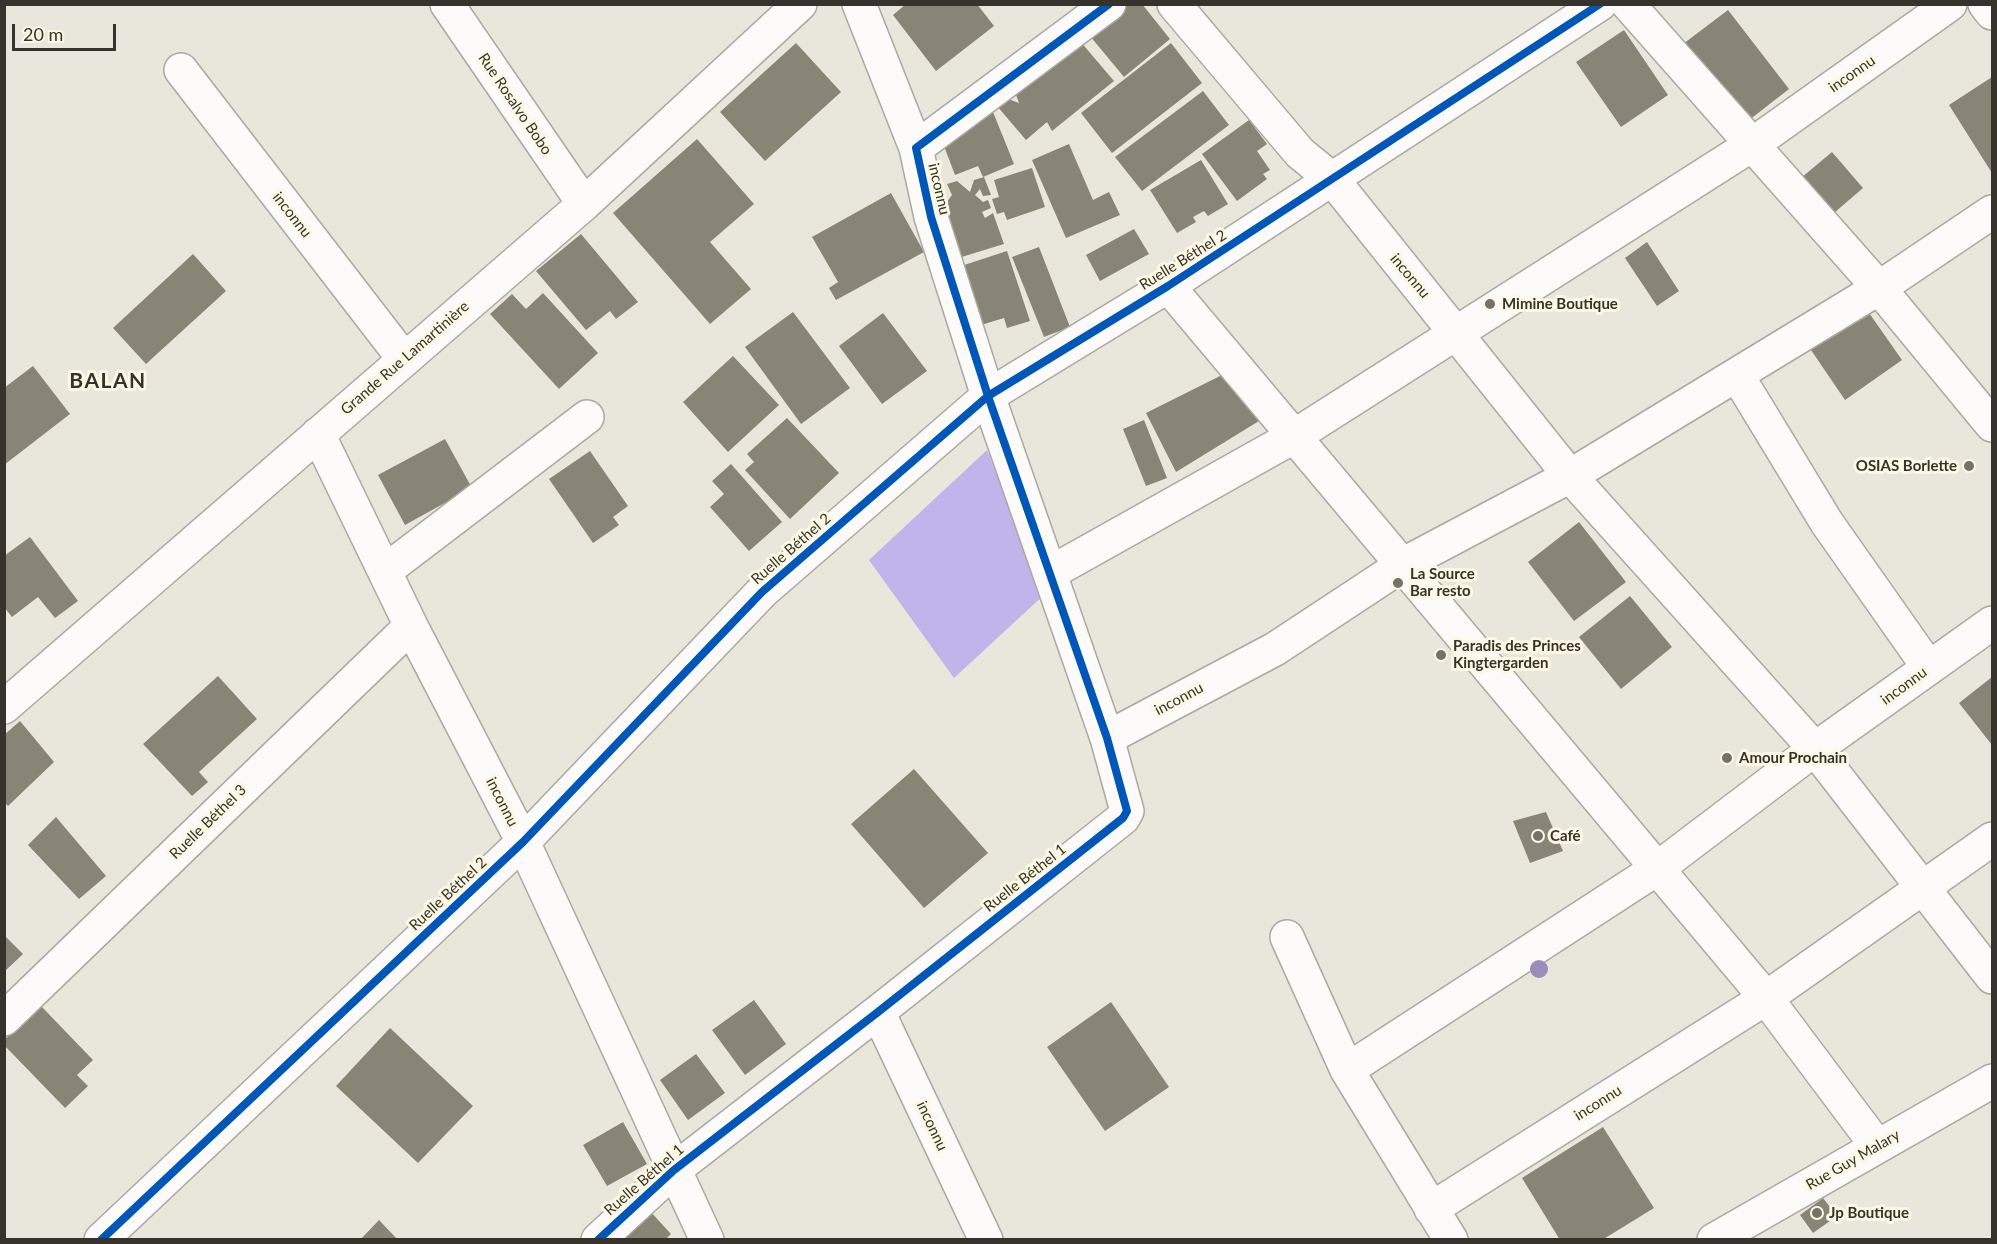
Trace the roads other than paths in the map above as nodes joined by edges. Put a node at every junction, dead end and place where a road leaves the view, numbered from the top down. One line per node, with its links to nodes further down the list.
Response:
1 (447, 4): 15 (street, Rue Rosalvo Bobo)
2 (800, 4): 15 (street, Grande Rue Lamartinière)
3 (859, 4): 13 (street, inconnu)
4 (1109, 4): 13 (street, inconnu)
5 (1174, 4): 14 (street, inconnu)
6 (1600, 4): 14 (street, Ruelle Béthel 2)
7 (1628, 4): 12 (street)
8 (1950, 4): 12 (street, inconnu)
9 (1986, 4): 10 (street)
10 (1992, 13)
11 (181, 70): 20 (street, inconnu)
12 (1753, 144): 18 (street); 19 (street, inconnu)
13 (916, 148): 22 (street, inconnu)
14 (1333, 180): 17 (street, Ruelle Béthel 2); 19 (street, inconnu)
15 (584, 204): 20 (street, Grande Rue Lamartinière)
16 (1992, 212): 18 (street, inconnu)
17 (1168, 286): 22 (street, Ruelle Béthel 2); 26 (street)
18 (1879, 288): 21 (street, inconnu); 24 (street)
19 (1456, 332): 26 (street, inconnu); 27 (street, inconnu)
20 (404, 359): 25 (street, Grande Rue Lamartinière)
21 (1737, 375): 27 (street, inconnu); 33 (street)
22 (988, 396): 30 (street, Ruelle Béthel 1); 38 (street, Ruelle Béthel 2)
23 (587, 417): 29 (street)
24 (1992, 425)
25 (318, 434): 29 (street, inconnu); 34 (street, Grande Rue Lamartinière)
26 (1293, 437): 28 (street); 30 (street, inconnu)
27 (1570, 476): 28 (street, inconnu); 36 (street, inconnu)
28 (1404, 564): 35 (street, inconnu); 39 (street)
29 (385, 571): 32 (street, inconnu)
30 (1050, 573): 35 (street, Ruelle Béthel 1)
31 (1992, 622): 33 (street, inconnu)
32 (411, 626): 38 (street, inconnu); 45 (street, Ruelle Béthel 3)
33 (1929, 668): 36 (street, inconnu)
34 (8, 695)
35 (1107, 738): 44 (street, Ruelle Béthel 1)
36 (1815, 749): 39 (street, inconnu); 40 (street, inconnu)
37 (1992, 839): 40 (street, inconnu)
38 (523, 842): 49 (street, inconnu); 51 (street, Ruelle Béthel 2)
39 (1658, 868): 43 (street); 46 (street, inconnu)
40 (1922, 890): 42 (street, inconnu); 43 (street, inconnu)
41 (1287, 937): 46 (street)
42 (1992, 977)
43 (1766, 998): 48 (street); 50 (street, inconnu)
44 (878, 1012): 49 (street, Ruelle Béthel 1); 54 (street, inconnu)
45 (4, 1019)
46 (1347, 1070): 50 (street)
47 (1992, 1081): 48 (street, Rue Guy Malary)
48 (1876, 1146): 56 (street, Rue Guy Malary)
49 (674, 1170): 52 (street, Ruelle Béthel 1); 53 (street, inconnu)
50 (1431, 1209): 55 (street)
51 (101, 1239)
52 (598, 1239)
53 (707, 1239)
54 (986, 1239)
55 (1451, 1239)
56 (1714, 1239)

